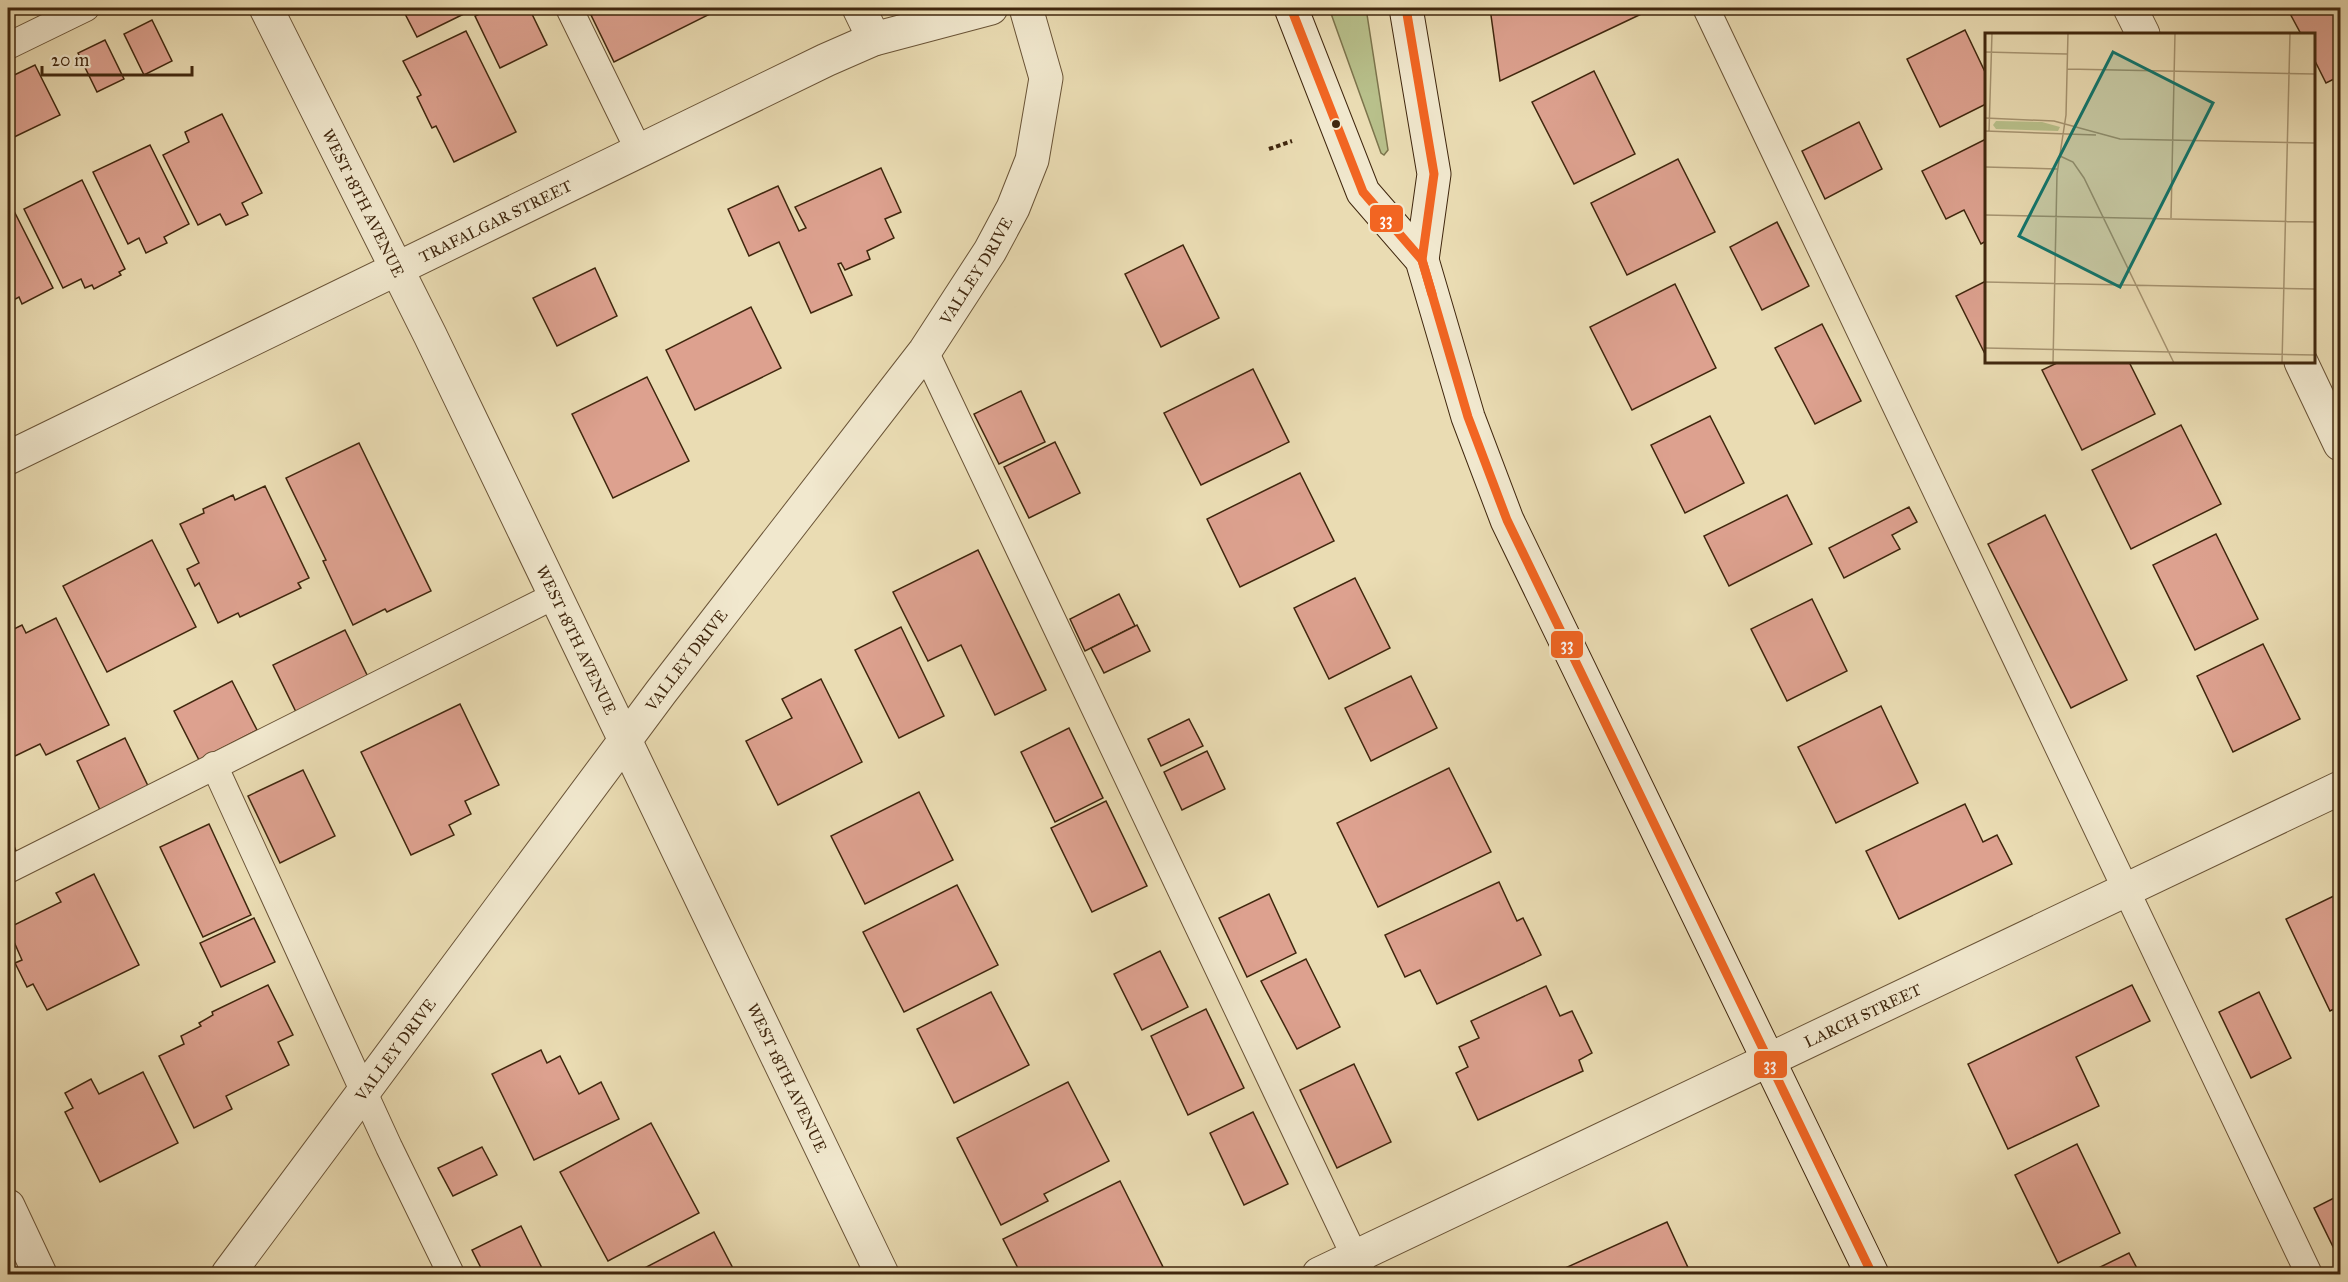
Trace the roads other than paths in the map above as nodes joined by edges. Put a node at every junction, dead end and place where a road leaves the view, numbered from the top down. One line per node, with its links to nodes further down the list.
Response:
1 (86, 8): 13 (lane)
2 (266, 8): 16 (street, WEST 18TH AVENUE)
3 (569, 8): 14 (lane)
4 (860, 8): 12 (street)
5 (991, 8): 12 (street, TRAFALGAR STREET)
6 (1026, 8): 17 (street, VALLEY DRIVE)
7 (1292, 8): 15 (street)
8 (1406, 8): 15 (street)
9 (1706, 8): 26 (lane)
10 (2130, 8): 11 (street)
11 (2142, 33)
12 (874, 39): 14 (street, TRAFALGAR STREET)
13 (8, 46)
14 (639, 151): 16 (street, TRAFALGAR STREET)
15 (1422, 260): 27 (street)
16 (398, 269): 20 (street, TRAFALGAR STREET); 21 (street, WEST 18TH AVENUE)
17 (925, 351): 22 (street, VALLEY DRIVE); 30 (lane)
18 (2301, 363): 19 (street)
19 (2340, 444)
20 (8, 458)
21 (556, 596): 22 (street, WEST 18TH AVENUE); 23 (lane)
22 (626, 739): 28 (street, VALLEY DRIVE); 34 (street, WEST 18TH AVENUE)
23 (214, 765): 25 (lane); 28 (lane)
24 (2340, 788): 26 (street, LARCH STREET)
25 (8, 870)
26 (2125, 891): 27 (street, LARCH STREET); 37 (lane)
27 (1769, 1061): 30 (street, LARCH STREET); 36 (street)
28 (364, 1092): 32 (street, VALLEY DRIVE); 33 (lane)
29 (8, 1206): 31 (street)
30 (1359, 1266): 35 (street, LARCH STREET)
31 (40, 1275)
32 (228, 1275)
33 (451, 1275)
34 (882, 1275)
35 (1319, 1275)
36 (1872, 1275)
37 (2309, 1275)

